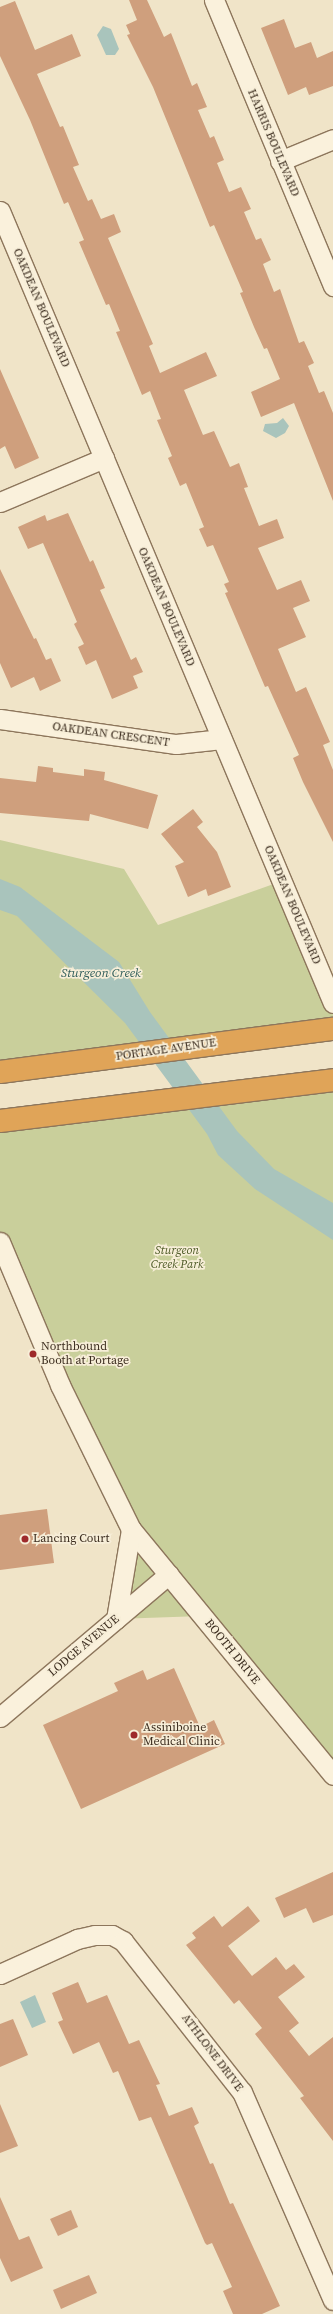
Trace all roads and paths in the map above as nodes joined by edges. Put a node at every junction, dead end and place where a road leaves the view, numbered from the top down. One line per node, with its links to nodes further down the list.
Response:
1 (214, 0): 3 (street, HARRIS BOULEVARD)
2 (333, 139): 3 (street)
3 (280, 161): 5 (street, HARRIS BOULEVARD)
4 (0, 211): 6 (street, OAKDEAN BOULEVARD)
5 (333, 286)
6 (104, 458): 7 (street); 9 (street, OAKDEAN BOULEVARD)
7 (0, 502)
8 (0, 719): 9 (street, OAKDEAN CRESCENT)
9 (222, 739): 10 (street, OAKDEAN BOULEVARD)
10 (333, 1003)
11 (333, 1029): 12 (highway, PORTAGE AVENUE)
12 (0, 1072)
13 (333, 1080): 14 (highway)
14 (0, 1121)
15 (0, 1242): 16 (street, BOOTH DRIVE)
16 (131, 1528): 17 (street, BOOTH DRIVE); 18 (street)
17 (168, 1574): 18 (street, LODGE AVENUE); 20 (street, BOOTH DRIVE)
18 (116, 1619): 19 (street, LODGE AVENUE)
19 (0, 1717)
20 (333, 1775)
21 (0, 1974): 22 (street, ATHLONE DRIVE)
22 (333, 2300)

